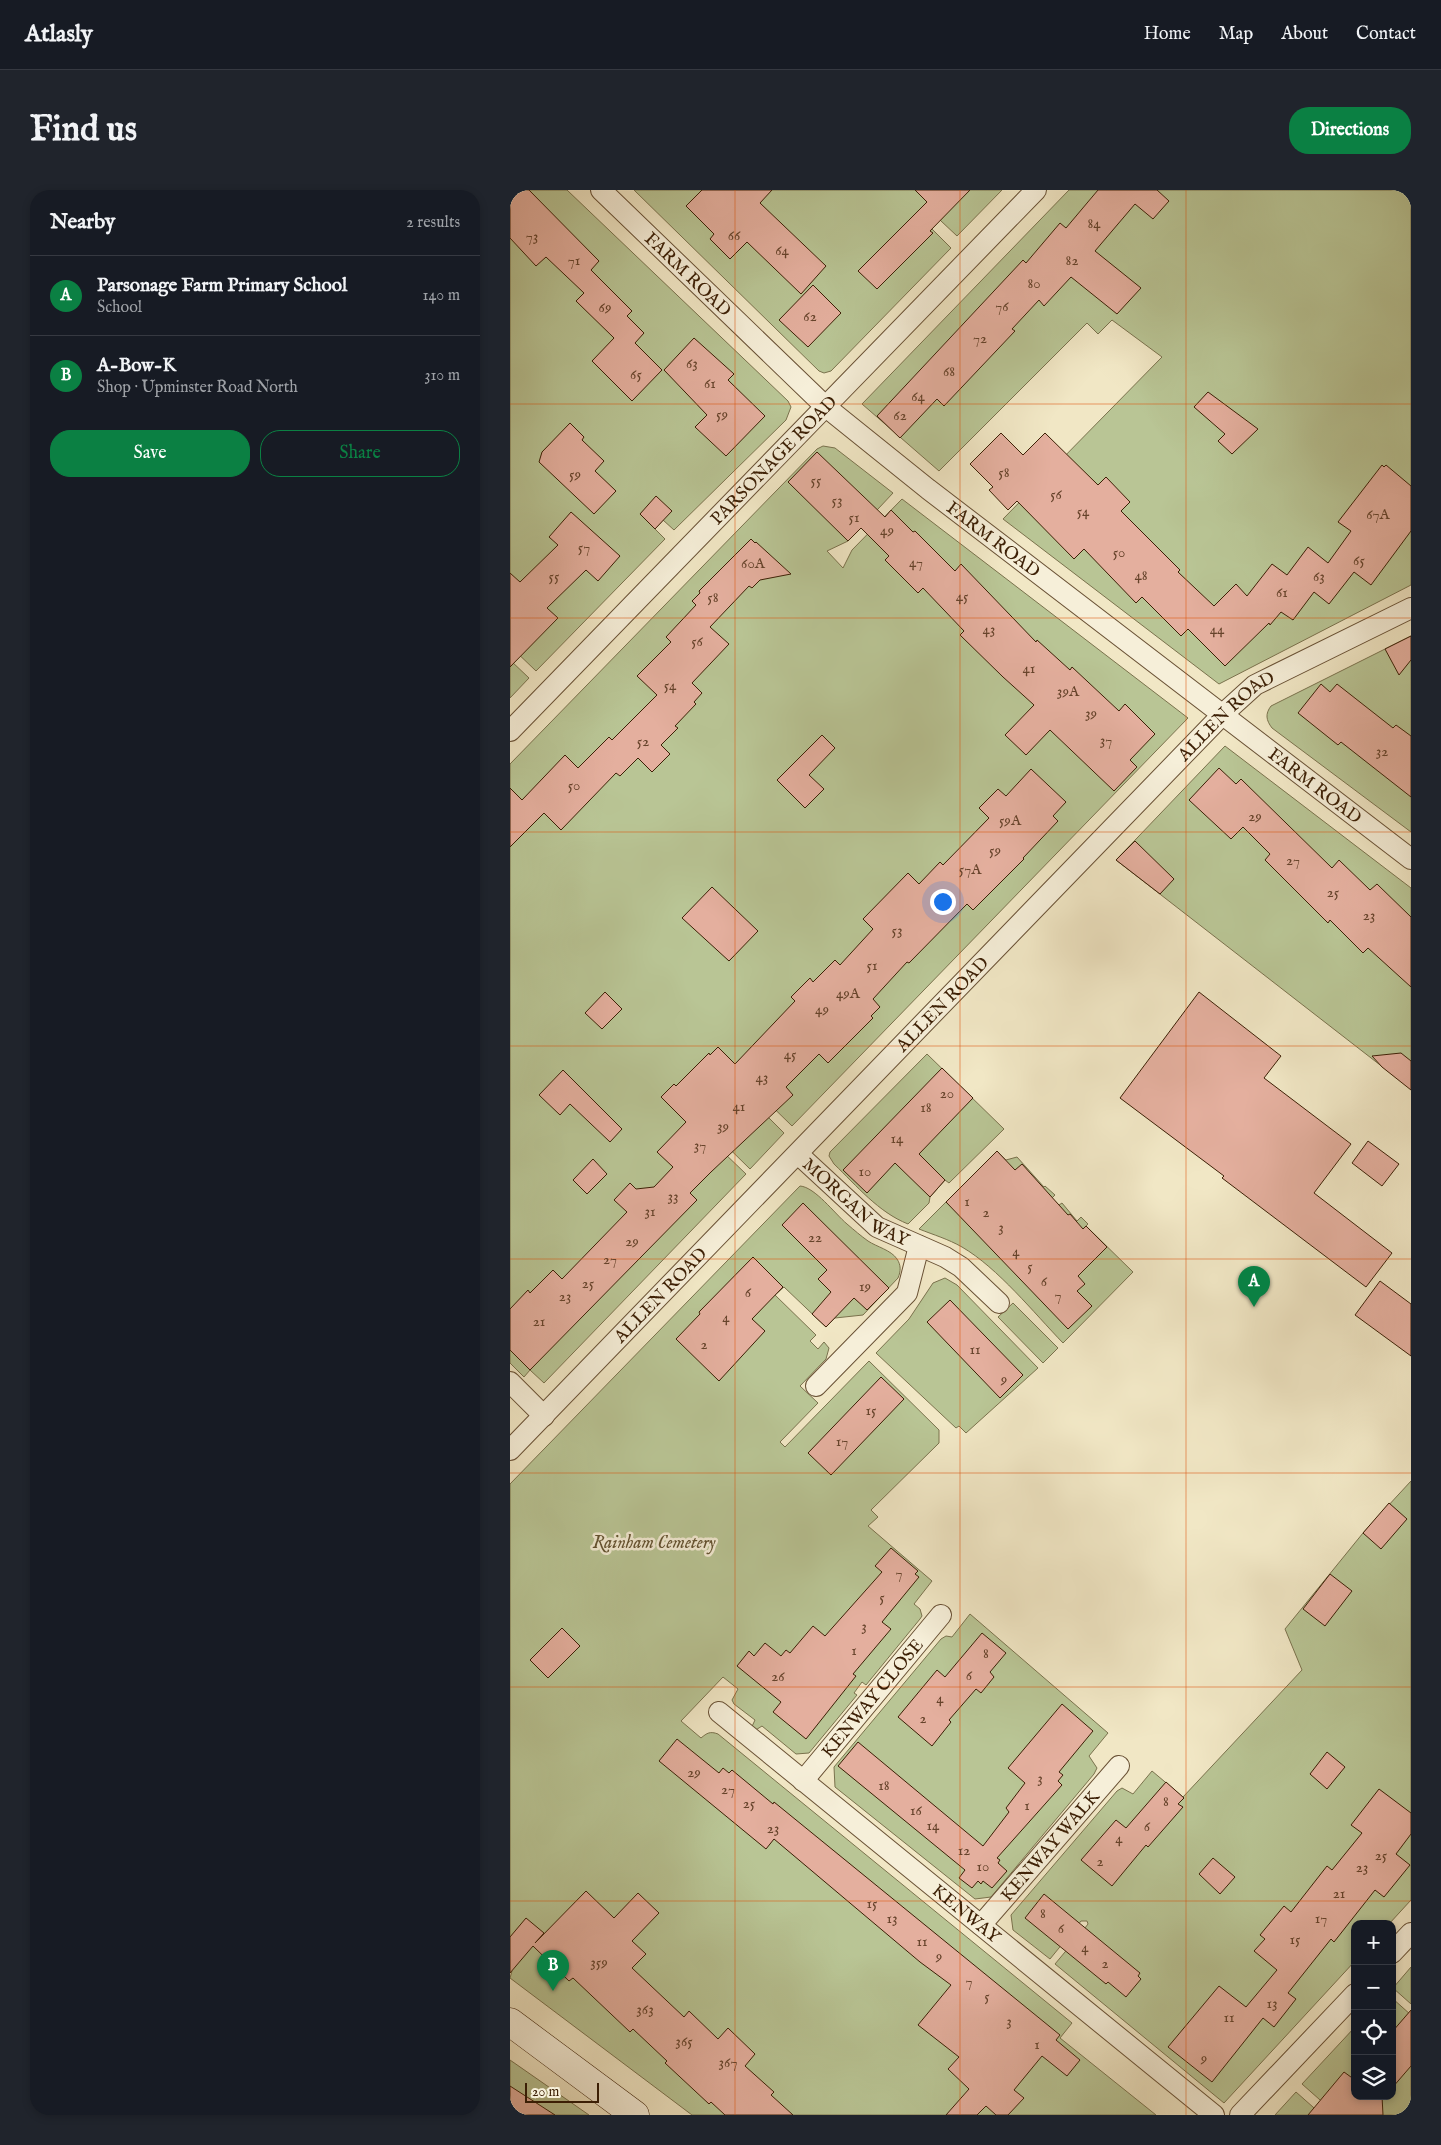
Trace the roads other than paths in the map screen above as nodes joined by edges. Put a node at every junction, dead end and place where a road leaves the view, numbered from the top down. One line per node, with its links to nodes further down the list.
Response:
1 (601, 190): 3 (street, FARM ROAD)
2 (1036, 190): 3 (street, PARSONAGE ROAD)
3 (826, 407): 5 (street, FARM ROAD); 6 (street, PARSONAGE ROAD)
4 (1411, 608): 5 (street, ALLEN ROAD)
5 (1224, 714): 7 (street, FARM ROAD); 8 (street, ALLEN ROAD)
6 (510, 731)
7 (1411, 859)
8 (798, 1154): 9 (street, MORGAN WAY); 13 (street, ALLEN ROAD)
9 (919, 1246): 10 (street, MORGAN WAY); 12 (street, MORGAN WAY)
10 (999, 1303)
11 (510, 1382): 13 (street)
12 (816, 1386)
13 (544, 1416): 14 (street, ALLEN ROAD)
14 (510, 1450)
15 (941, 1615): 18 (street, KENWAY CLOSE)
16 (719, 1712): 18 (street, KENWAY)
17 (1120, 1766): 19 (street, KENWAY WALK)
18 (803, 1781): 19 (street, KENWAY)
19 (981, 1925): 25 (street, KENWAY)
20 (1411, 1933): 21 (street)
21 (1396, 1949)
22 (1351, 1998): 26 (street)
23 (510, 2022): 24 (street)
24 (635, 2115)
25 (1214, 2115)
26 (1240, 2115)

